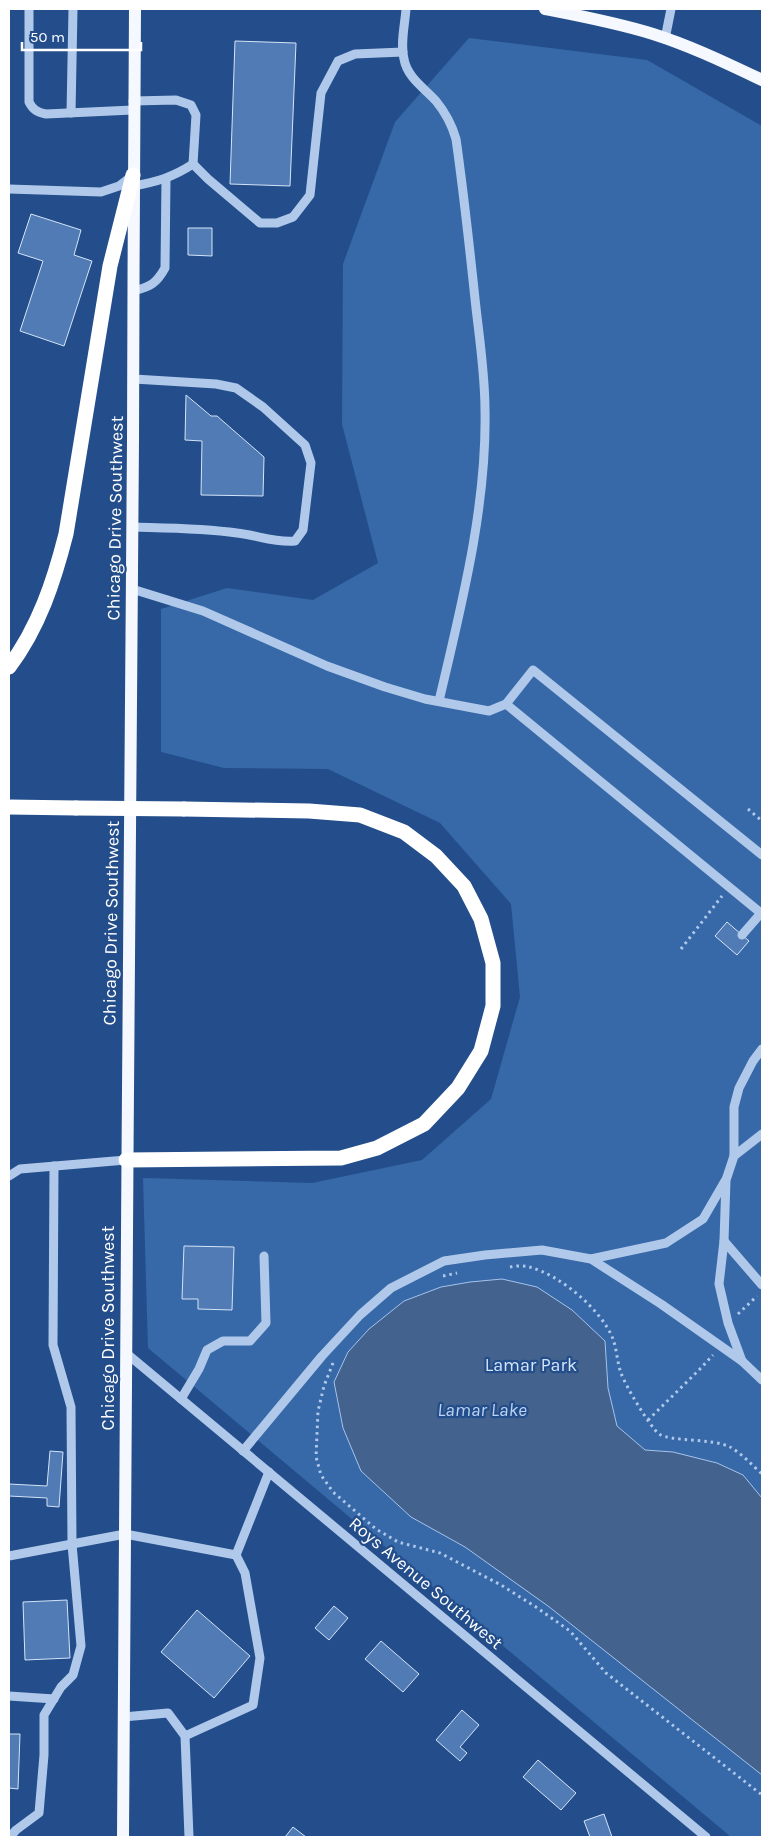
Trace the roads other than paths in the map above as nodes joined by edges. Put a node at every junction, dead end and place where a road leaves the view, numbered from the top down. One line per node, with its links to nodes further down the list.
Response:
1 (29, 9): 11 (street)
2 (73, 9): 11 (street)
3 (135, 9): 10 (main road, Chicago Drive Southwest)
4 (406, 9): 8 (street)
5 (545, 9): 7 (main road)
6 (671, 9): 7 (street)
7 (665, 39): 9 (main road)
8 (403, 52): 12 (street); 21 (street)
9 (762, 80)
10 (133, 106): 11 (street); 12 (street); 14 (main road, Chicago Drive Southwest)
11 (71, 113)
12 (193, 164): 13 (street)
13 (166, 178): 14 (street); 16 (street)
14 (133, 180): 15 (street); 16 (main road, Chicago Drive Southwest); 20 (highway)
15 (9, 190)
16 (134, 291): 17 (main road, Chicago Drive Southwest)
17 (134, 379): 18 (main road, Chicago Drive Southwest); 18 (street)
18 (132, 527): 19 (main road, Chicago Drive Southwest)
19 (132, 589): 21 (street); 30 (main road, Chicago Drive Southwest)
20 (9, 667)
21 (439, 701): 22 (street)
22 (506, 704): 24 (street); 25 (street)
23 (9, 807): 30 (highway, bridge)
24 (762, 855)
25 (762, 913): 26 (street)
26 (742, 935)
27 (762, 1049): 29 (street)
28 (762, 1134): 29 (street)
29 (734, 1156): 33 (street)
30 (126, 1160): 31 (street); 38 (main road, Chicago Drive Southwest)
31 (54, 1166): 32 (street); 45 (street)
32 (9, 1176)
33 (726, 1180): 34 (street); 36 (street)
34 (724, 1240): 37 (street); 39 (street)
35 (264, 1256): 41 (street)
36 (591, 1259): 39 (street); 42 (street)
37 (762, 1285)
38 (126, 1352): 41 (street, Roys Avenue Southwest); 44 (main road, Chicago Drive Southwest)
39 (742, 1361): 40 (street)
40 (762, 1380)
41 (181, 1399): 42 (street, Roys Avenue Southwest)
42 (242, 1450): 43 (street, Roys Avenue Southwest)
43 (269, 1472): 46 (street); 55 (street, Roys Avenue Southwest)
44 (125, 1534): 45 (street); 46 (street); 50 (main road, Chicago Drive Southwest)
45 (72, 1544): 47 (street); 49 (street)
46 (236, 1555): 51 (street)
47 (9, 1556)
48 (9, 1696): 49 (street)
49 (54, 1699): 52 (street)
50 (123, 1717): 51 (street); 53 (main road, Chicago Drive Southwest)
51 (185, 1736): 54 (street)
52 (10, 1837)
53 (123, 1837)
54 (189, 1837)
55 (706, 1837)

